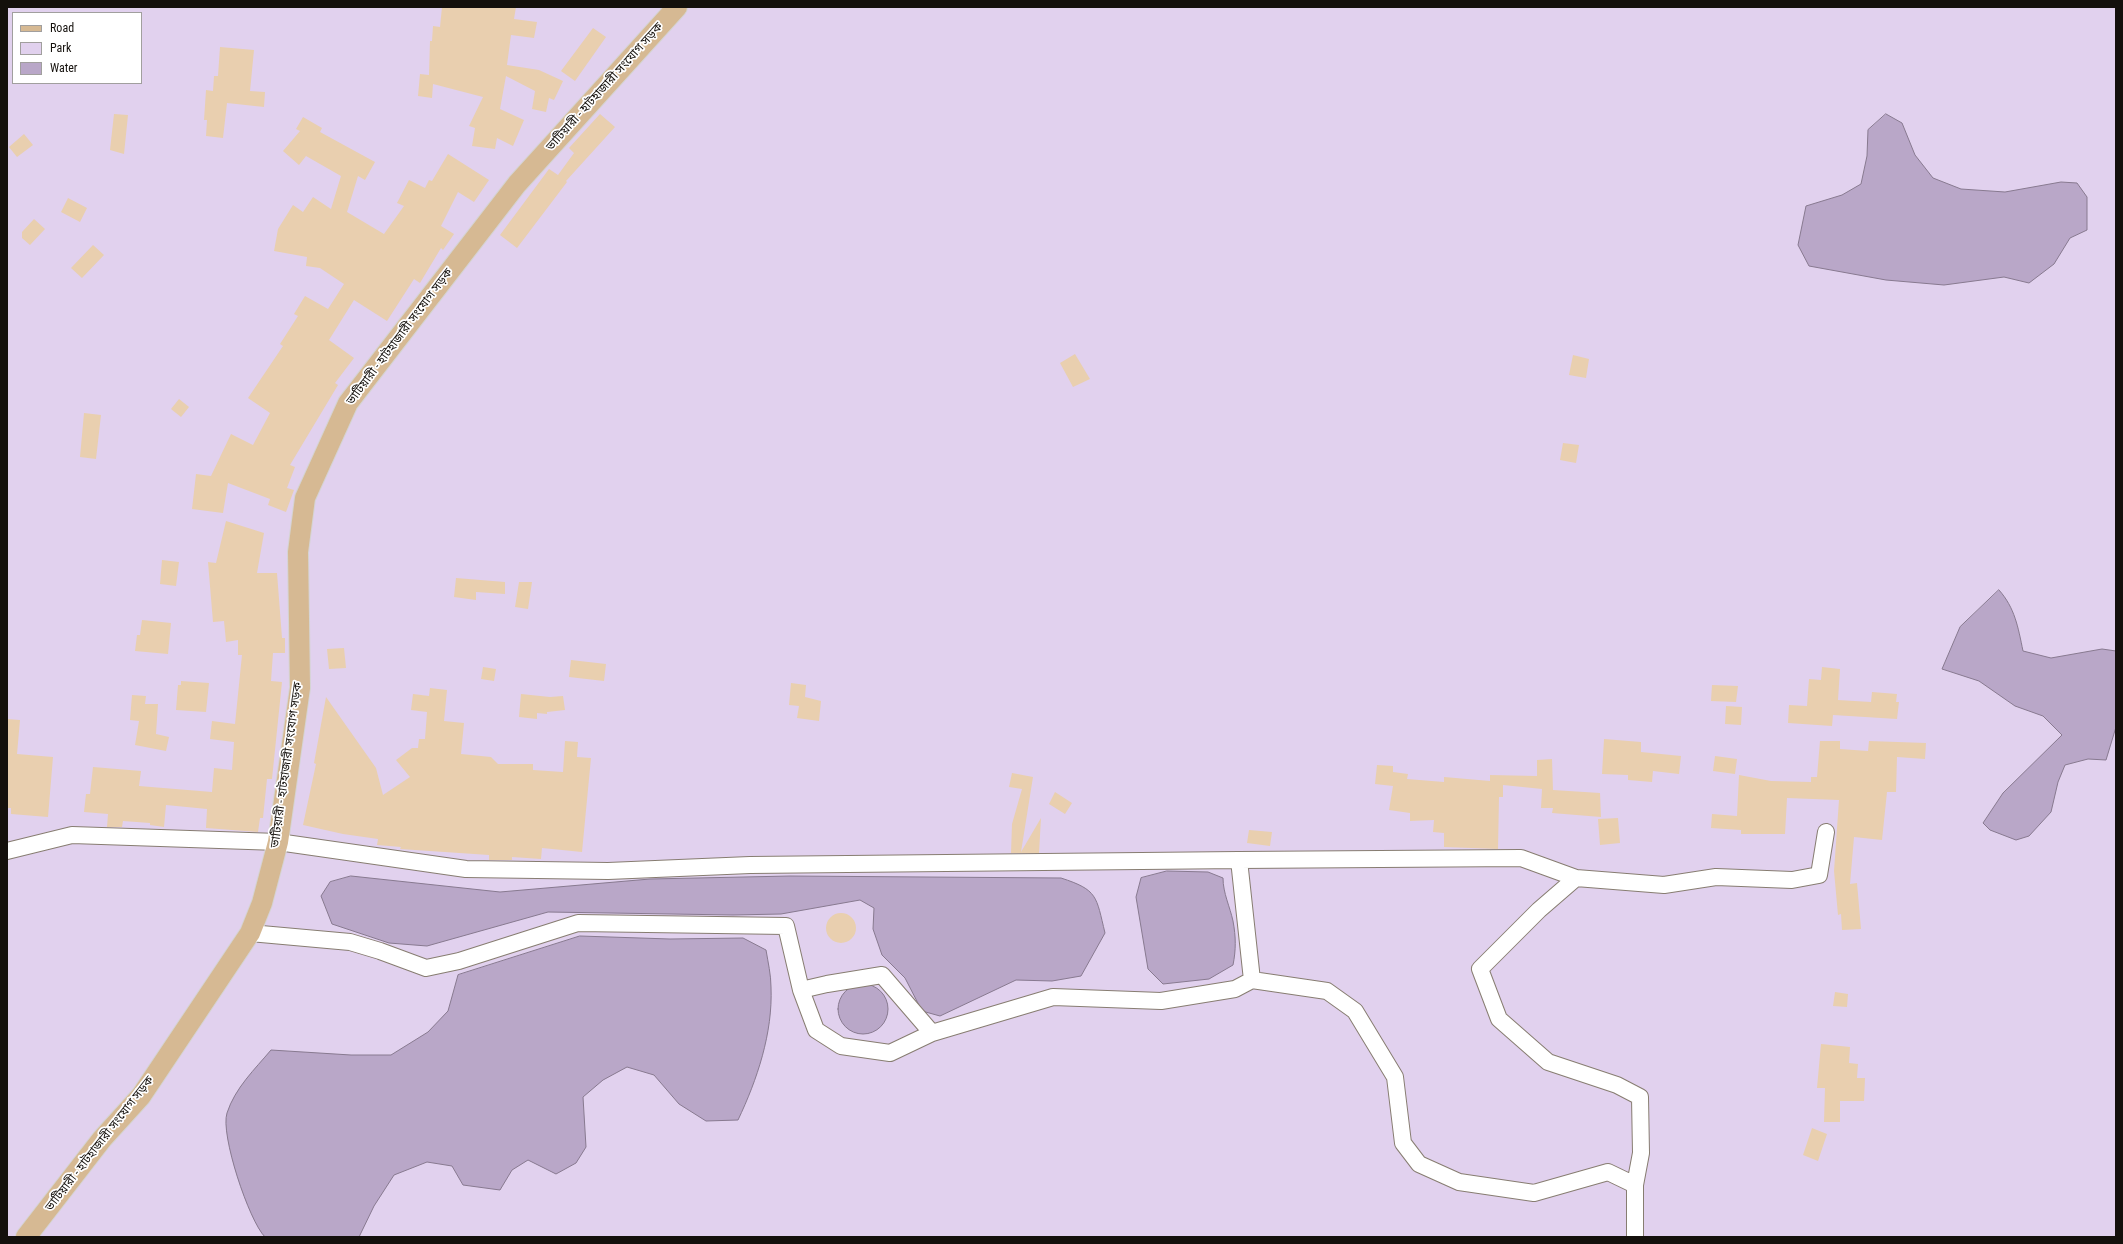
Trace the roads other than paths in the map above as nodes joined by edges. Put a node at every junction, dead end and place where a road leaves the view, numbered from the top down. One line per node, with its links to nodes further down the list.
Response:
1 (677, 7): 3 (main road, ভাটিয়ারী - হাটহাজারী সংযোগ সড়ক)
2 (1826, 832): 6 (street)
3 (278, 842): 4 (street); 5 (street); 7 (main road, ভাটিয়ারী - হাটহাজারী সংযোগ সড়ক)
4 (7, 851)
5 (1239, 860): 6 (street); 8 (street)
6 (1576, 878): 11 (street)
7 (250, 933): 9 (street); 12 (main road, ভাটিয়ারী - হাটহাজারী সংযোগ সড়ক)
8 (1252, 980): 10 (street); 11 (street)
9 (801, 990): 10 (street); 10 (street)
10 (932, 1033)
11 (1635, 1185): 13 (street)
12 (26, 1237)
13 (1635, 1237)

